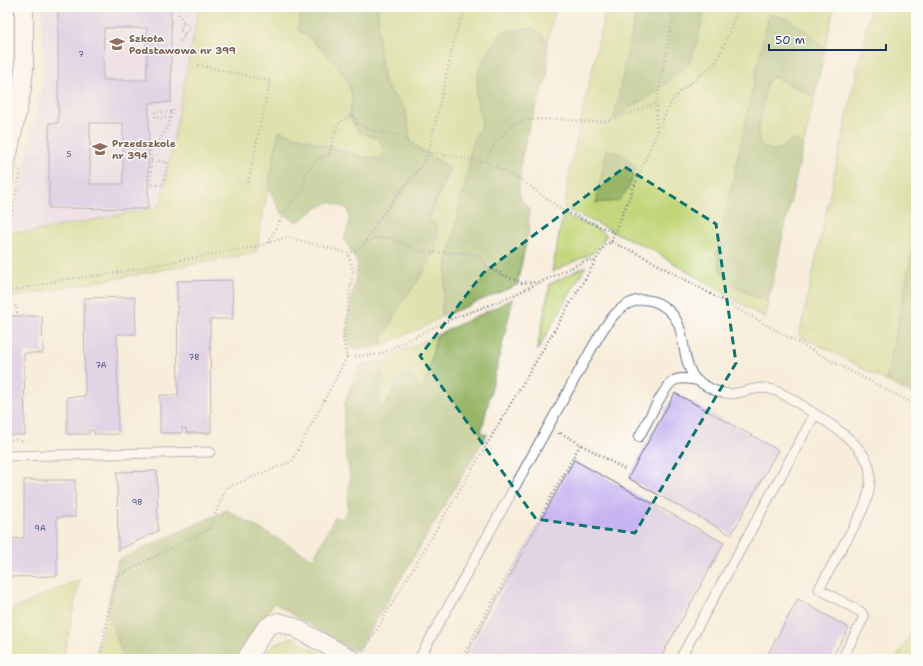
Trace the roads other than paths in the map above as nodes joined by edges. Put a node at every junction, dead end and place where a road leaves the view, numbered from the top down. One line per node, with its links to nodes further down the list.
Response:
1 (24, 7): 2 (street)
2 (7, 158)
3 (695, 380): 4 (lane); 5 (lane); 10 (lane)
4 (815, 414): 11 (lane); 12 (lane)
5 (639, 437)
6 (210, 452): 7 (lane)
7 (7, 456)
8 (357, 656): 9 (street)
9 (246, 659)
10 (419, 659)
11 (680, 659)
12 (842, 659)

